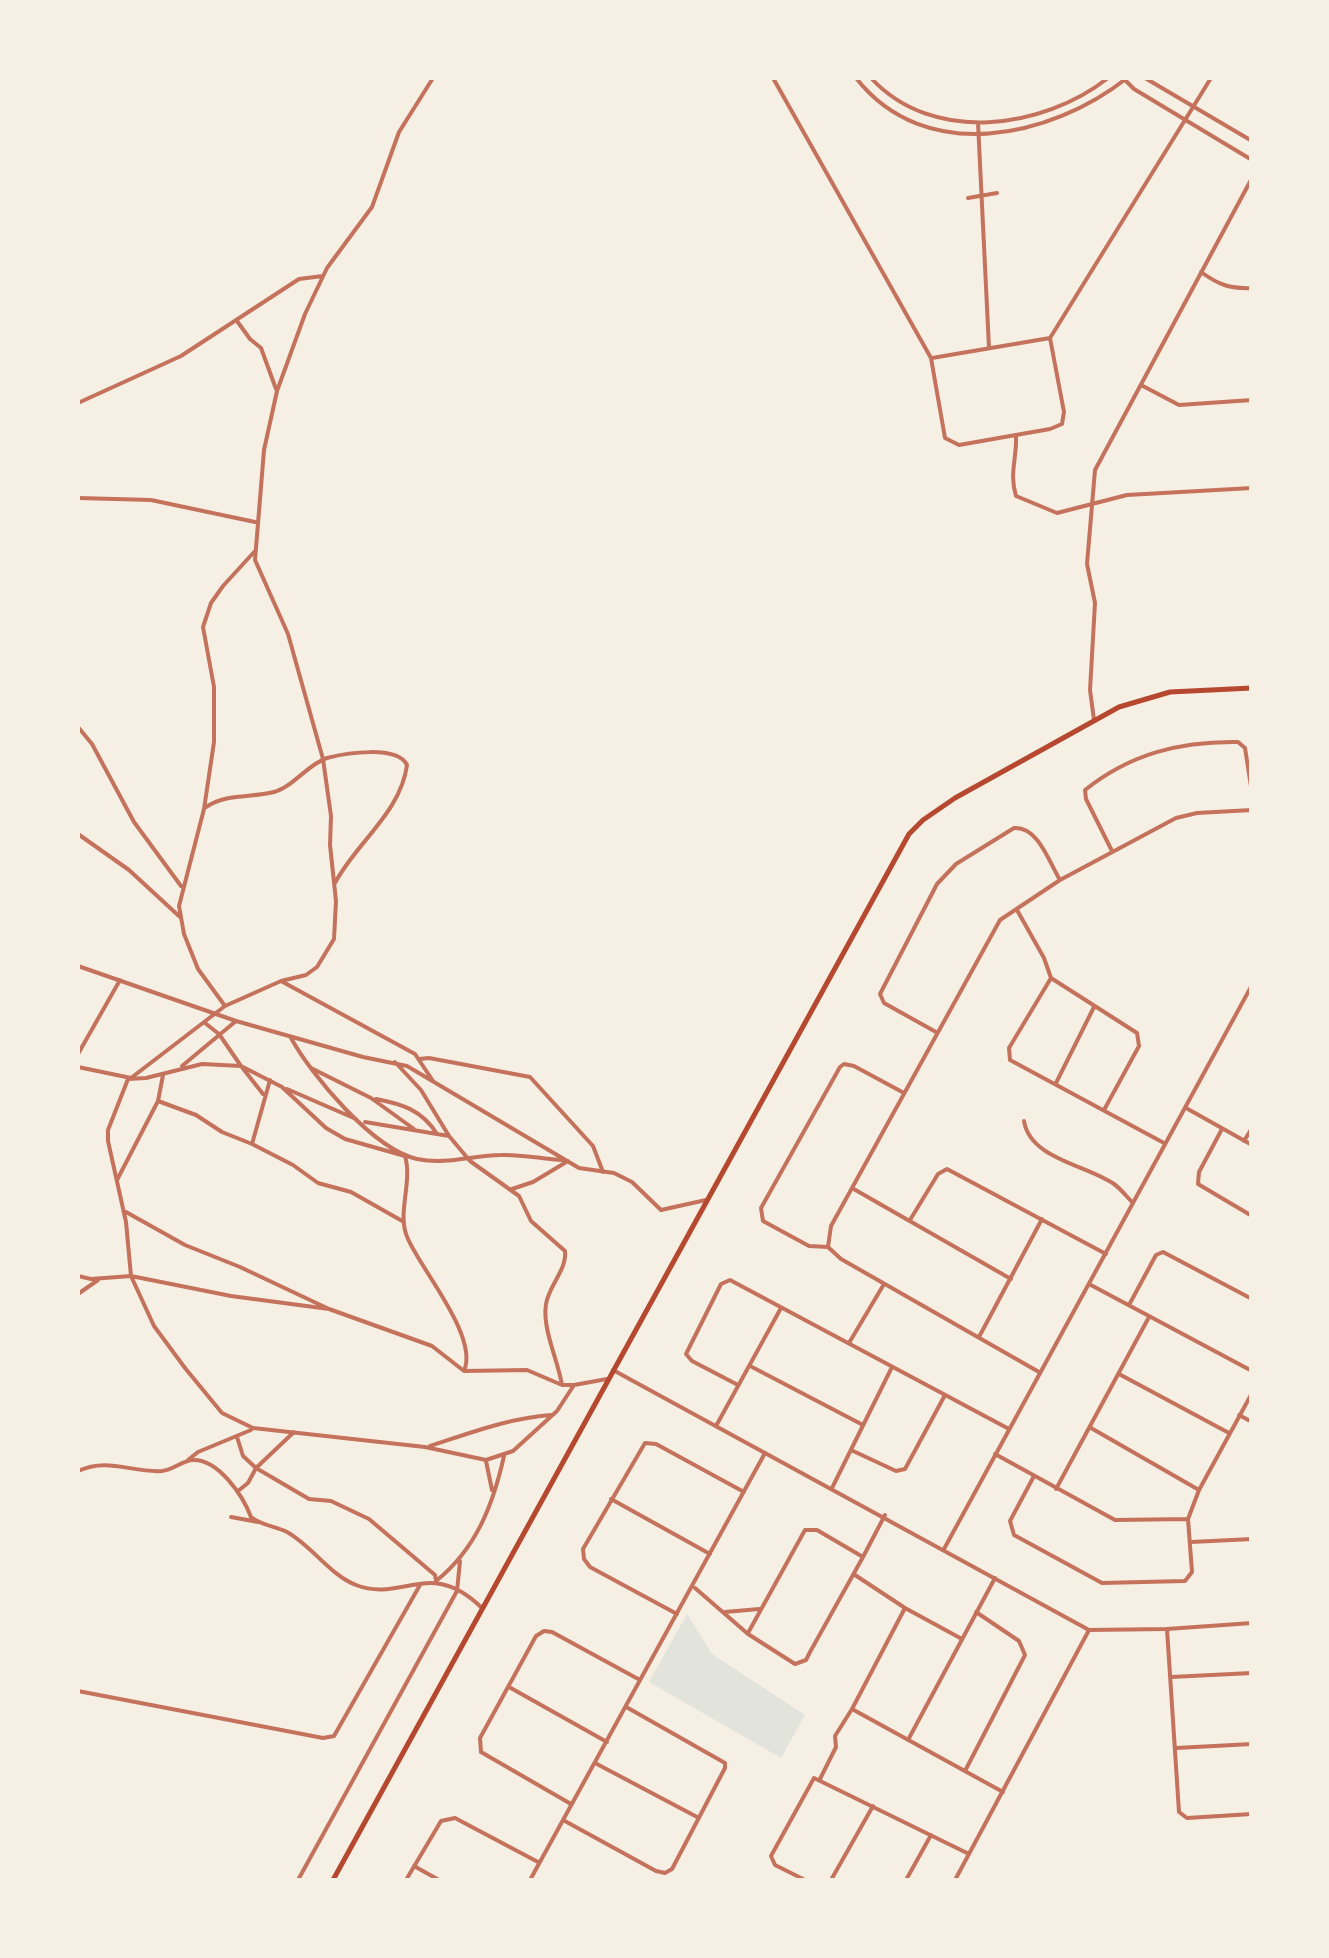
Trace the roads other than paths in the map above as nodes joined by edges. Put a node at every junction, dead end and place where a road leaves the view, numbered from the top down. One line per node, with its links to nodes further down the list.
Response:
1 (433, 78): 20 (street)
2 (773, 78): 25 (street)
3 (856, 78): 12 (street)
4 (872, 78): 11 (street)
5 (1108, 78): 11 (street)
6 (1125, 78): 10 (street); 12 (street)
7 (1146, 78): 9 (street)
8 (1210, 78): 9 (street)
9 (1194, 106): 10 (street); 13 (street)
10 (1186, 121): 14 (street); 23 (street)
11 (978, 122): 12 (street)
12 (979, 136): 17 (street)
13 (1252, 142)
14 (1252, 160)
15 (1252, 178): 19 (street)
16 (997, 193): 17 (street)
17 (983, 196): 18 (street); 24 (street)
18 (968, 198)
19 (1201, 272): 21 (street); 26 (street)
20 (324, 276): 22 (street); 27 (street)
21 (1252, 288)
22 (237, 321): 27 (street); 29 (street)
23 (1050, 338): 24 (street); 30 (street)
24 (989, 348): 25 (street)
25 (931, 358): 30 (street)
26 (1140, 384): 28 (street); 33 (street)
27 (276, 391): 34 (street)
28 (1252, 400)
29 (78, 404)
30 (1016, 436): 33 (street)
31 (1252, 488): 33 (street)
32 (78, 498): 34 (street)
33 (1092, 503): 37 (street)
34 (256, 522): 35 (street)
35 (255, 551): 39 (street); 41 (street)
36 (1252, 688): 37 (main road)
37 (1094, 720): 101 (main road)
38 (78, 727): 46 (street)
39 (323, 759): 41 (street); 47 (street); 47 (street)
40 (1252, 793): 44 (street)
41 (204, 808): 46 (street)
42 (1252, 810): 44 (street)
43 (78, 834): 49 (street)
44 (1112, 851): 45 (street)
45 (1060, 880): 48 (street); 61 (street)
46 (183, 888): 49 (street)
47 (334, 888): 53 (street)
48 (1016, 908): 51 (street); 61 (street)
49 (180, 917): 56 (street)
50 (78, 966): 52 (street)
51 (1051, 978): 57 (street); 75 (street)
52 (120, 980): 58 (street); 64 (street)
53 (280, 981): 56 (street); 65 (street)
54 (1252, 985): 55 (street)
55 (1249, 996): 81 (street)
56 (226, 1006): 58 (street)
57 (1094, 1007): 75 (street); 82 (street)
58 (215, 1014): 59 (street); 60 (street)
59 (236, 1021): 62 (street); 63 (street)
60 (204, 1022): 62 (street); 72 (street)
61 (936, 1032): 77 (street)
62 (219, 1034): 67 (street); 69 (street)
63 (291, 1038): 66 (street); 70 (street)
64 (78, 1054)
65 (419, 1060): 74 (street); 97 (street)
66 (394, 1062): 74 (street); 89 (street)
67 (241, 1066): 69 (street); 73 (street); 78 (street)
68 (78, 1067): 72 (street)
69 (179, 1068): 71 (street)
70 (309, 1068): 79 (street); 84 (street)
71 (163, 1074): 72 (street); 80 (street)
72 (128, 1079): 98 (street)
73 (270, 1080): 76 (street); 78 (street)
74 (434, 1082): 96 (street)
75 (1056, 1084): 82 (street)
76 (282, 1086): 84 (street); 94 (street)
77 (904, 1093): 100 (street); 108 (street)
78 (263, 1094): 91 (street)
79 (371, 1098): 87 (street); 88 (street)
80 (158, 1101): 91 (street); 98 (street)
81 (1184, 1107): 86 (street); 92 (street)
82 (1104, 1110): 92 (street)
83 (1024, 1120): 102 (street)
84 (362, 1122): 87 (street); 94 (street)
85 (1252, 1128): 90 (street)
86 (1222, 1129): 90 (street); 104 (street)
87 (418, 1132): 88 (street)
88 (437, 1134): 89 (street)
89 (449, 1136): 95 (street)
90 (1244, 1140): 93 (street)
91 (252, 1144): 107 (street)
92 (1165, 1144): 102 (street)
93 (1252, 1145)
94 (405, 1156): 95 (street); 107 (street)
95 (470, 1160): 96 (street); 99 (street)
96 (568, 1160): 97 (street); 99 (street)
97 (603, 1172): 101 (street)
98 (116, 1180): 103 (street)
99 (512, 1188): 132 (street)
100 (852, 1188): 105 (street); 108 (street)
101 (706, 1200): 126 (main road)
102 (1133, 1203): 109 (street)
103 (124, 1211): 111 (street); 120 (street)
104 (1252, 1216)
105 (910, 1220): 106 (street); 113 (street)
106 (1042, 1220): 109 (street); 113 (street)
107 (404, 1222): 128 (street)
108 (828, 1247): 114 (street)
109 (1106, 1254): 115 (street)
110 (78, 1276): 112 (street)
111 (131, 1276): 112 (street); 120 (street); 143 (street)
112 (100, 1278): 116 (street)
113 (1011, 1279): 122 (street)
114 (884, 1284): 122 (street); 123 (street)
115 (1090, 1284): 118 (street); 129 (street)
116 (78, 1294)
117 (1252, 1299): 118 (street)
118 (1129, 1306): 121 (street)
119 (781, 1308): 123 (street); 124 (street); 134 (street)
120 (329, 1309): 128 (street)
121 (1149, 1317): 127 (street); 130 (street)
122 (979, 1338): 129 (street)
123 (849, 1343): 125 (street)
124 (750, 1366): 134 (street); 140 (street)
125 (893, 1366): 136 (street); 140 (street)
126 (612, 1369): 131 (main road); 141 (street)
127 (1252, 1371)
128 (464, 1372): 132 (street)
129 (1040, 1372): 144 (street)
130 (1119, 1374): 142 (street); 146 (street)
131 (607, 1379): 133 (street); 181 (main road)
132 (562, 1385): 133 (street)
133 (574, 1385): 137 (street)
134 (738, 1385): 141 (street)
135 (1252, 1393): 138 (street)
136 (945, 1395): 144 (street); 149 (street)
137 (553, 1415): 148 (street); 152 (street)
138 (1240, 1415): 139 (street); 146 (street)
139 (1252, 1422)
140 (863, 1425): 149 (street)
141 (716, 1426): 150 (street)
142 (1090, 1427): 159 (street); 161 (street)
143 (253, 1428): 145 (street); 147 (street)
144 (1009, 1429): 151 (street)
145 (295, 1432): 148 (street); 155 (street)
146 (1229, 1432): 161 (street)
147 (238, 1437): 153 (street); 155 (street)
148 (425, 1447): 154 (street)
149 (851, 1450): 158 (street)
150 (764, 1453): 158 (street); 163 (street)
151 (995, 1454): 157 (street); 171 (street)
152 (504, 1456): 154 (street); 160 (street)
153 (188, 1460): 156 (street); 162 (street)
154 (486, 1460): 160 (street)
155 (256, 1468): 162 (street); 177 (street)
156 (79, 1469)
157 (1034, 1476): 159 (street); 170 (street)
158 (832, 1488): 165 (street)
159 (1056, 1489): 167 (street)
160 (492, 1490): 174 (street)
161 (1200, 1490): 167 (street)
162 (237, 1492): 168 (street)
163 (744, 1492): 164 (street); 172 (street)
164 (611, 1499): 172 (street); 186 (street)
165 (885, 1516): 171 (street); 173 (street)
166 (231, 1517): 168 (street)
167 (1188, 1520): 170 (street)
168 (258, 1522): 178 (street)
169 (1252, 1540): 170 (street)
170 (1190, 1542)
171 (944, 1549): 176 (street)
172 (710, 1554): 179 (street)
173 (862, 1557): 175 (street); 182 (street)
174 (460, 1561): 177 (street); 180 (street)
175 (853, 1574): 183 (street); 190 (street)
176 (995, 1578): 185 (street); 188 (street)
177 (436, 1581): 178 (street); 180 (street)
178 (424, 1582): 196 (street)
179 (693, 1587): 184 (street); 186 (street)
180 (458, 1591): 181 (street); 216 (street)
181 (482, 1608): 217 (main road)
182 (762, 1608): 184 (street); 190 (street)
183 (906, 1608): 191 (street); 198 (street)
184 (725, 1612): 190 (street)
185 (976, 1612): 191 (street); 204 (street)
186 (678, 1614): 194 (street)
187 (1252, 1624): 189 (street)
188 (1090, 1630): 189 (street); 206 (street)
189 (1166, 1630): 193 (street)
190 (748, 1634)
191 (962, 1639): 199 (street)
192 (1252, 1672): 193 (street)
193 (1170, 1677): 202 (street)
194 (640, 1680): 195 (street); 197 (street)
195 (508, 1687): 200 (street); 207 (street)
196 (78, 1691)
197 (626, 1706): 200 (street); 210 (street)
198 (852, 1709): 199 (street); 205 (street)
199 (908, 1740): 204 (street)
200 (607, 1742): 203 (street)
201 (1252, 1744): 202 (street)
202 (1174, 1748): 209 (street)
203 (595, 1763): 207 (street); 210 (street)
204 (965, 1771): 206 (street)
205 (820, 1780): 208 (street); 221 (street)
206 (1002, 1792): 213 (street)
207 (571, 1804): 211 (street)
208 (872, 1806): 212 (street); 222 (street)
209 (1252, 1814)
210 (699, 1818): 211 (street)
211 (563, 1820): 214 (street)
212 (931, 1835): 213 (street); 223 (street)
213 (970, 1854): 224 (street)
214 (538, 1862): 215 (street); 220 (street)
215 (414, 1866): 218 (street); 219 (street)
216 (298, 1880)
217 (333, 1880)
218 (406, 1880)
219 (439, 1880)
220 (530, 1880)
221 (805, 1880)
222 (832, 1880)
223 (906, 1880)
224 (955, 1880)

